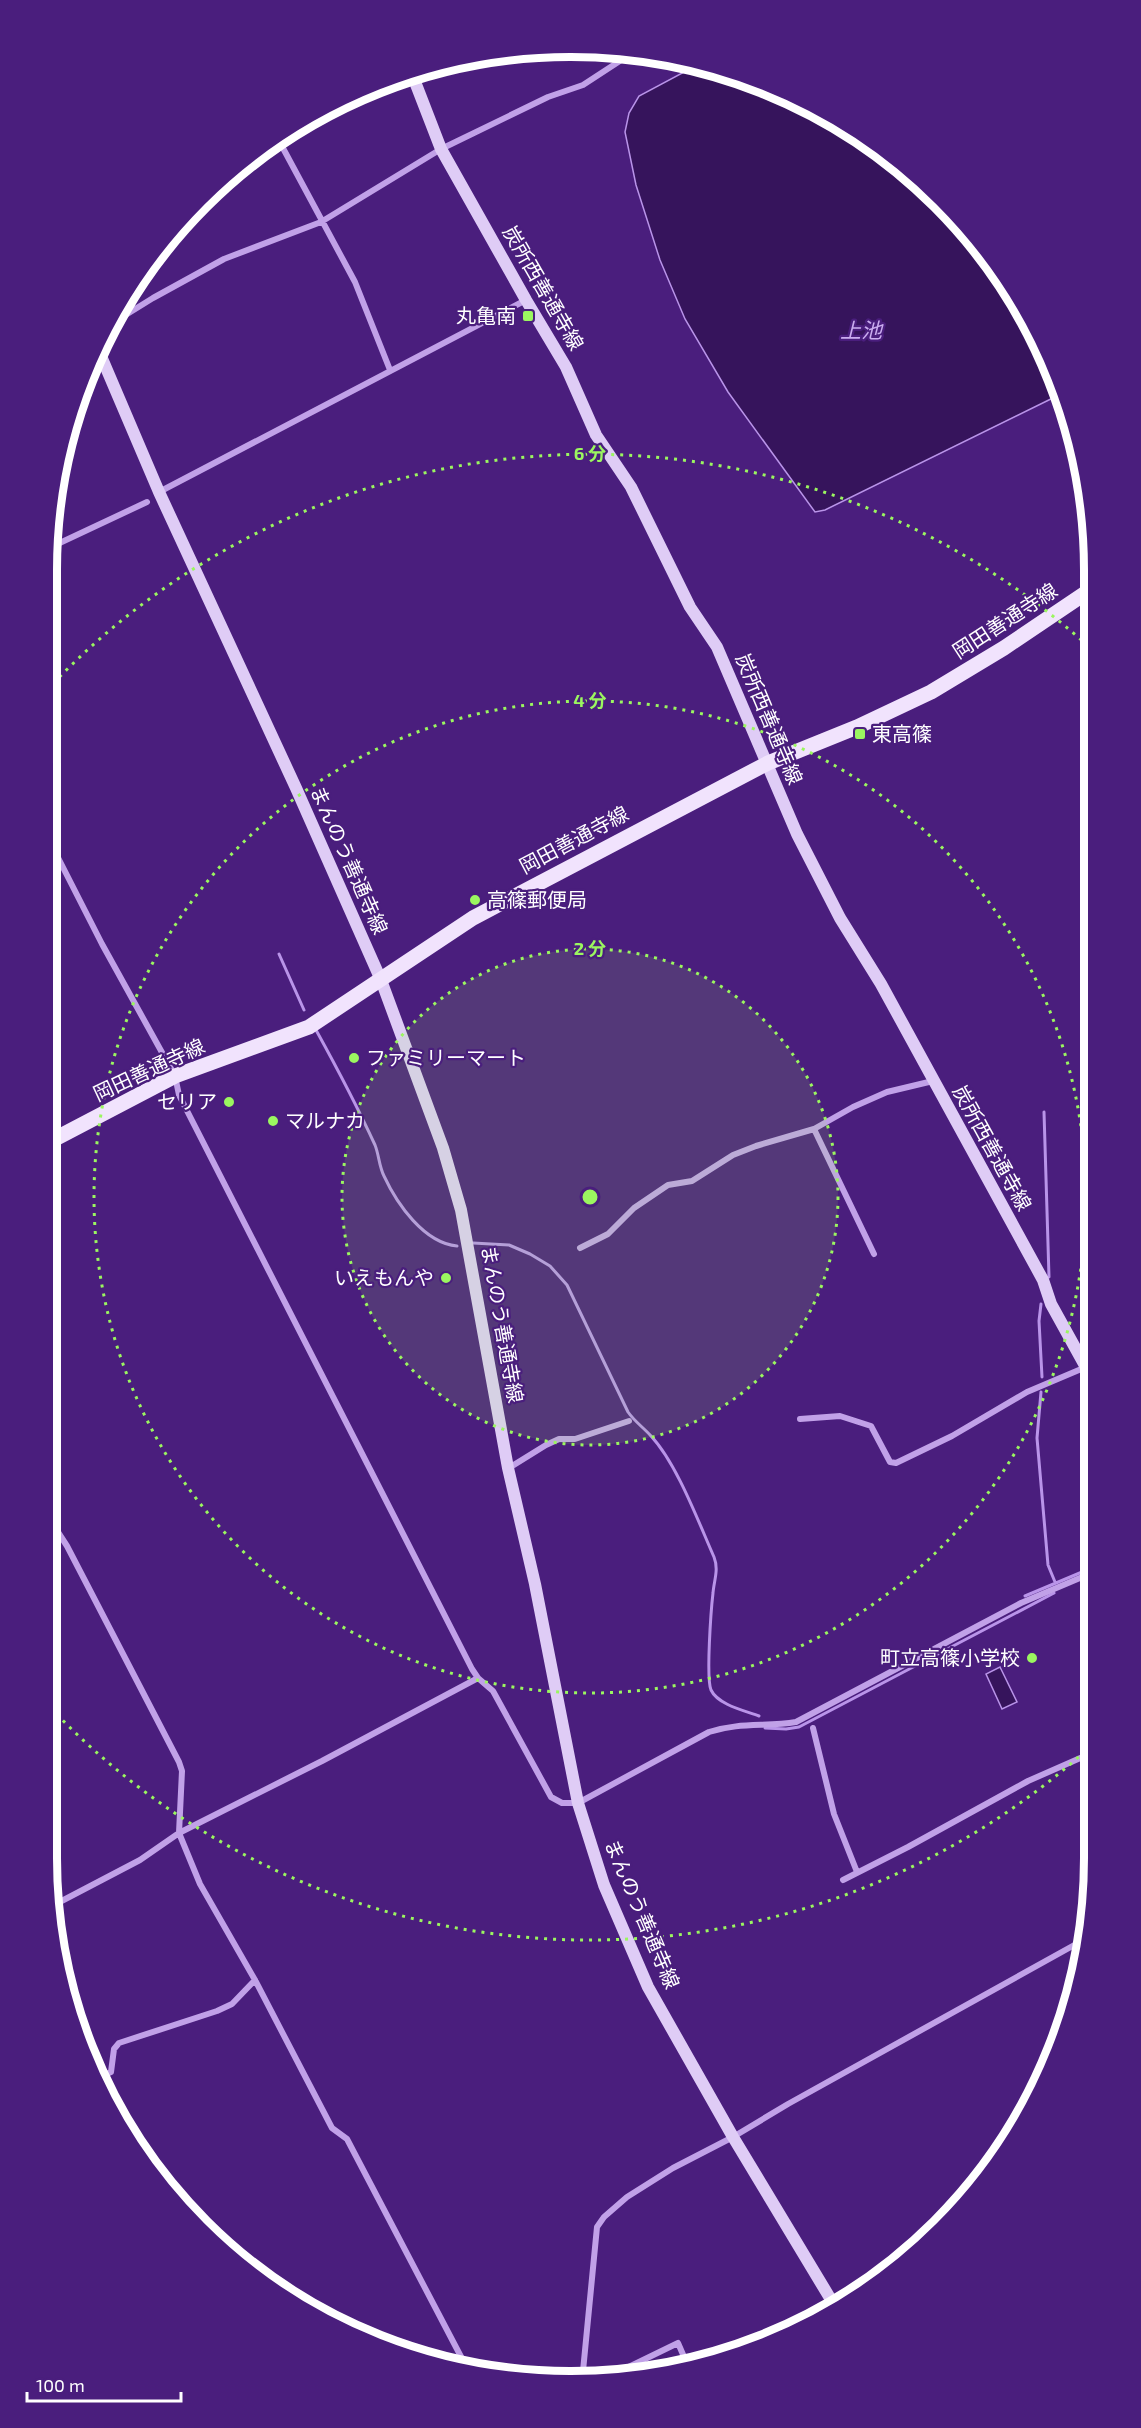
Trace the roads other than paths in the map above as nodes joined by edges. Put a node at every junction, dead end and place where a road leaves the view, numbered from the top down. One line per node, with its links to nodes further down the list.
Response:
1 (621, 59): 4 (street)
2 (415, 81): 4 (main road, 炭所西善通寺線)
3 (282, 146): 5 (street)
4 (441, 148): 5 (street); 6 (main road, 炭所西善通寺線)
5 (321, 222): 7 (street); 9 (street)
6 (525, 300): 9 (street); 14 (main road, 炭所西善通寺線)
7 (125, 315)
8 (103, 360): 10 (main road, まんのう善通寺線)
9 (390, 370): 10 (street)
10 (159, 492): 16 (main road, まんのう善通寺線)
11 (147, 502): 12 (street)
12 (58, 544)
13 (1084, 594): 14 (main road, 岡田善通寺線)
14 (768, 764): 16 (main road, 岡田善通寺線); 18 (main road, 炭所西善通寺線)
15 (57, 857): 17 (street)
16 (381, 980): 17 (main road, 岡田善通寺線); 27 (main road, まんのう善通寺線)
17 (175, 1076): 20 (main road, 岡田善通寺線); 30 (street)
18 (933, 1081): 19 (street); 23 (main road, 炭所西善通寺線)
19 (814, 1129): 21 (street); 22 (street)
20 (57, 1137)
21 (580, 1248)
22 (874, 1254)
23 (1084, 1362)
24 (1084, 1367): 25 (street)
25 (800, 1419)
26 (629, 1421): 27 (street)
27 (508, 1468): 33 (main road, まんのう善通寺線)
28 (57, 1531): 34 (street)
29 (1084, 1576): 33 (street)
30 (478, 1678): 33 (street); 34 (street)
31 (813, 1728): 35 (street)
32 (1084, 1756): 35 (street)
33 (578, 1803): 41 (main road, まんのう善通寺線)
34 (179, 1833): 37 (street); 39 (street)
35 (857, 1872): 36 (street)
36 (843, 1880)
37 (59, 1902)
38 (1077, 1944): 41 (street)
39 (255, 1980): 40 (street); 44 (street)
40 (105, 2075)
41 (733, 2137): 42 (main road, まんのう善通寺線); 46 (street)
42 (831, 2300)
43 (685, 2358): 45 (street)
44 (462, 2359)
45 (627, 2368)
46 (583, 2371)

